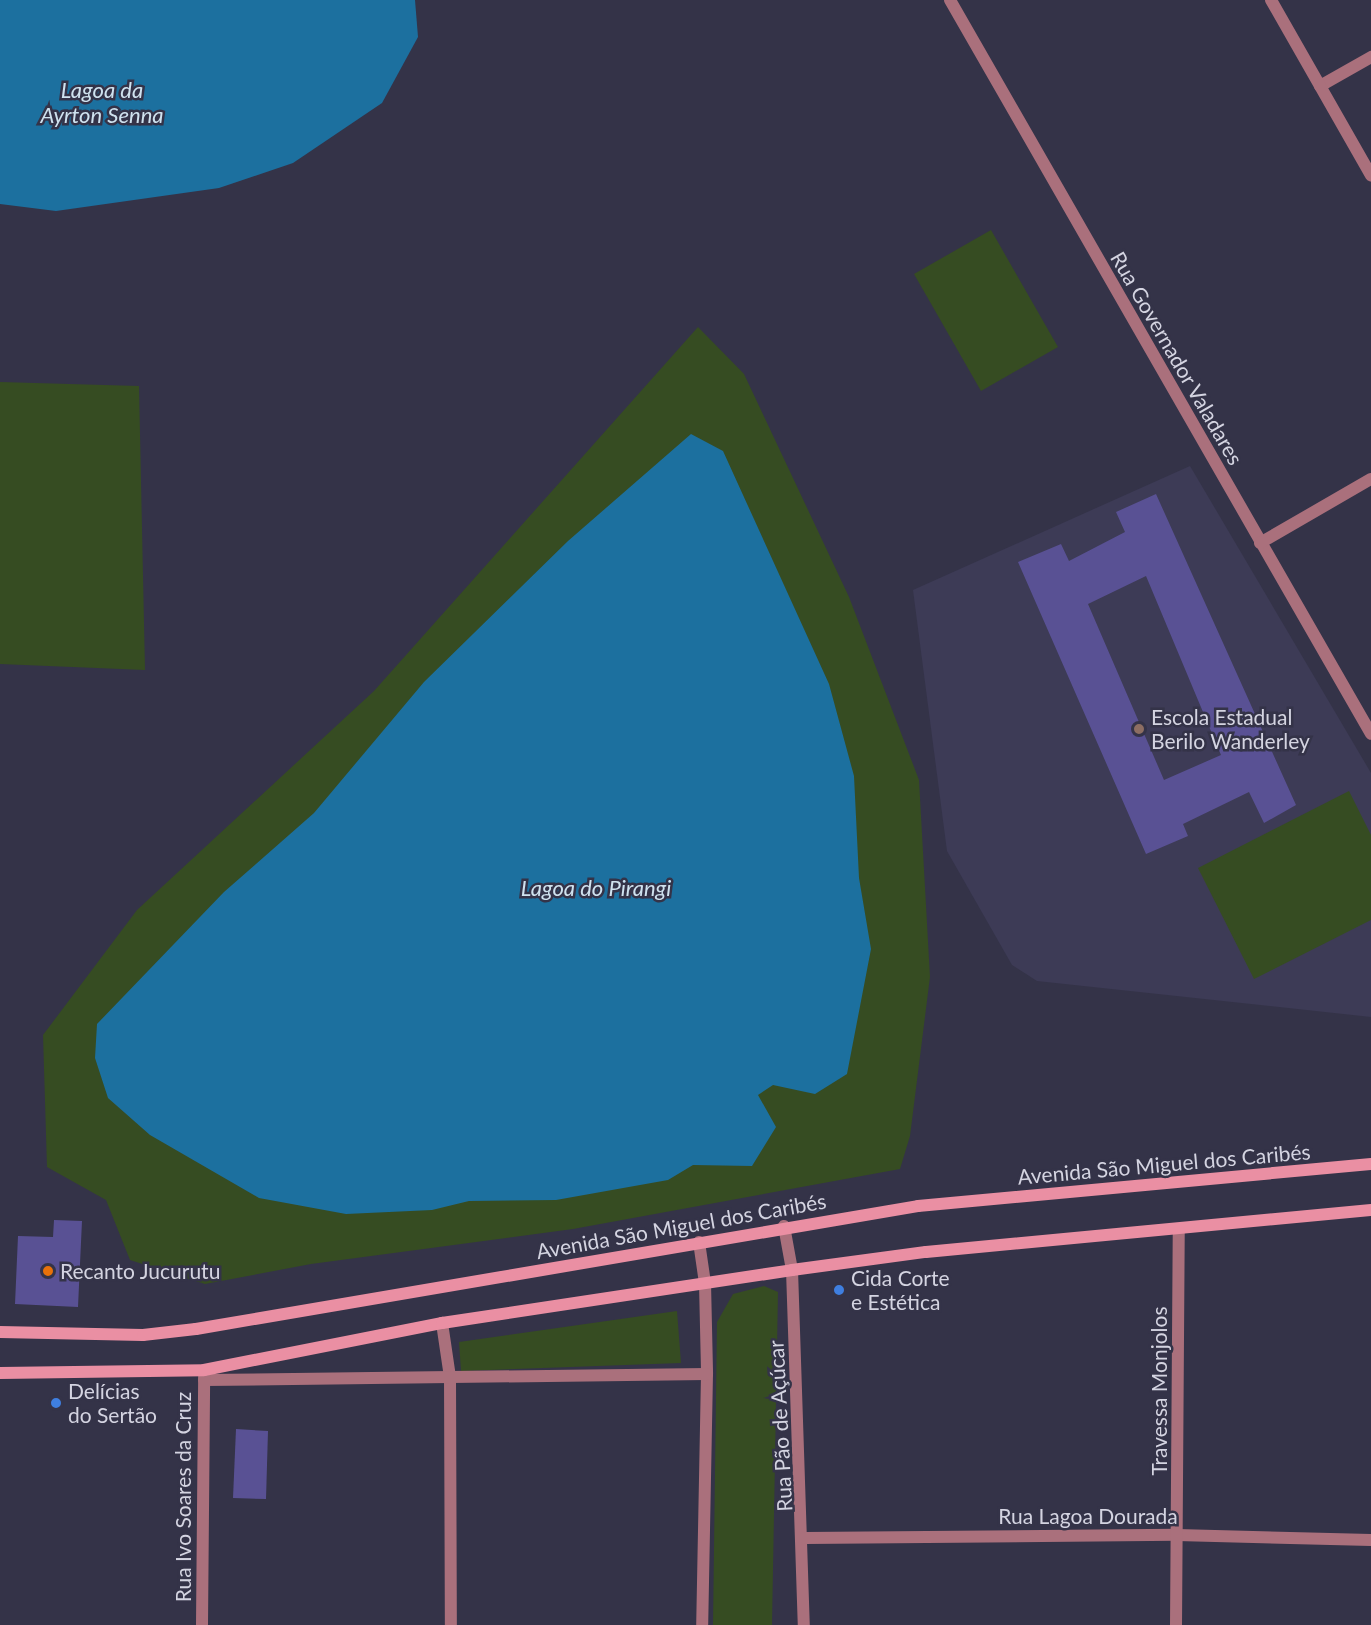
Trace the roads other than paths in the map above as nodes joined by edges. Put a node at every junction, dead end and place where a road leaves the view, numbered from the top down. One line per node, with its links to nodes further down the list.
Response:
1 (950, 0): 7 (street, Rua Governador Valadares)
2 (1271, 0): 4 (street)
3 (1371, 57): 4 (street)
4 (1320, 86): 5 (street)
5 (1371, 175)
6 (1371, 479): 7 (street)
7 (1260, 543): 8 (street, Rua Governador Valadares)
8 (1371, 734)
9 (1371, 1164): 11 (main road, Avenida São Miguel dos Caribés)
10 (1371, 1210): 12 (main road)
11 (784, 1226): 13 (main road, Avenida São Miguel dos Caribés); 14 (street, Rua Pão de Açúcar)
12 (1179, 1230): 14 (main road); 22 (street, Travessa Monjolos)
13 (699, 1242): 15 (street); 17 (main road, Avenida São Miguel dos Caribés)
14 (792, 1270): 15 (main road); 23 (street, Rua Pão de Açúcar)
15 (705, 1283): 16 (main road); 19 (street)
16 (442, 1323): 20 (main road); 21 (street)
17 (0, 1332)
18 (0, 1373): 20 (main road)
19 (707, 1374): 21 (street); 27 (street)
20 (204, 1375): 21 (street); 25 (street, Rua Ivo Soares da Cruz)
21 (450, 1377): 26 (street)
22 (1177, 1535): 23 (street, Rua Lagoa Dourada); 24 (street, Rua Lagoa Dourada); 29 (street, Travessa Monjolos)
23 (805, 1538): 28 (street, Rua Pão de Açúcar)
24 (1371, 1540)
25 (202, 1625)
26 (451, 1625)
27 (702, 1625)
28 (804, 1625)
29 (1176, 1625)

